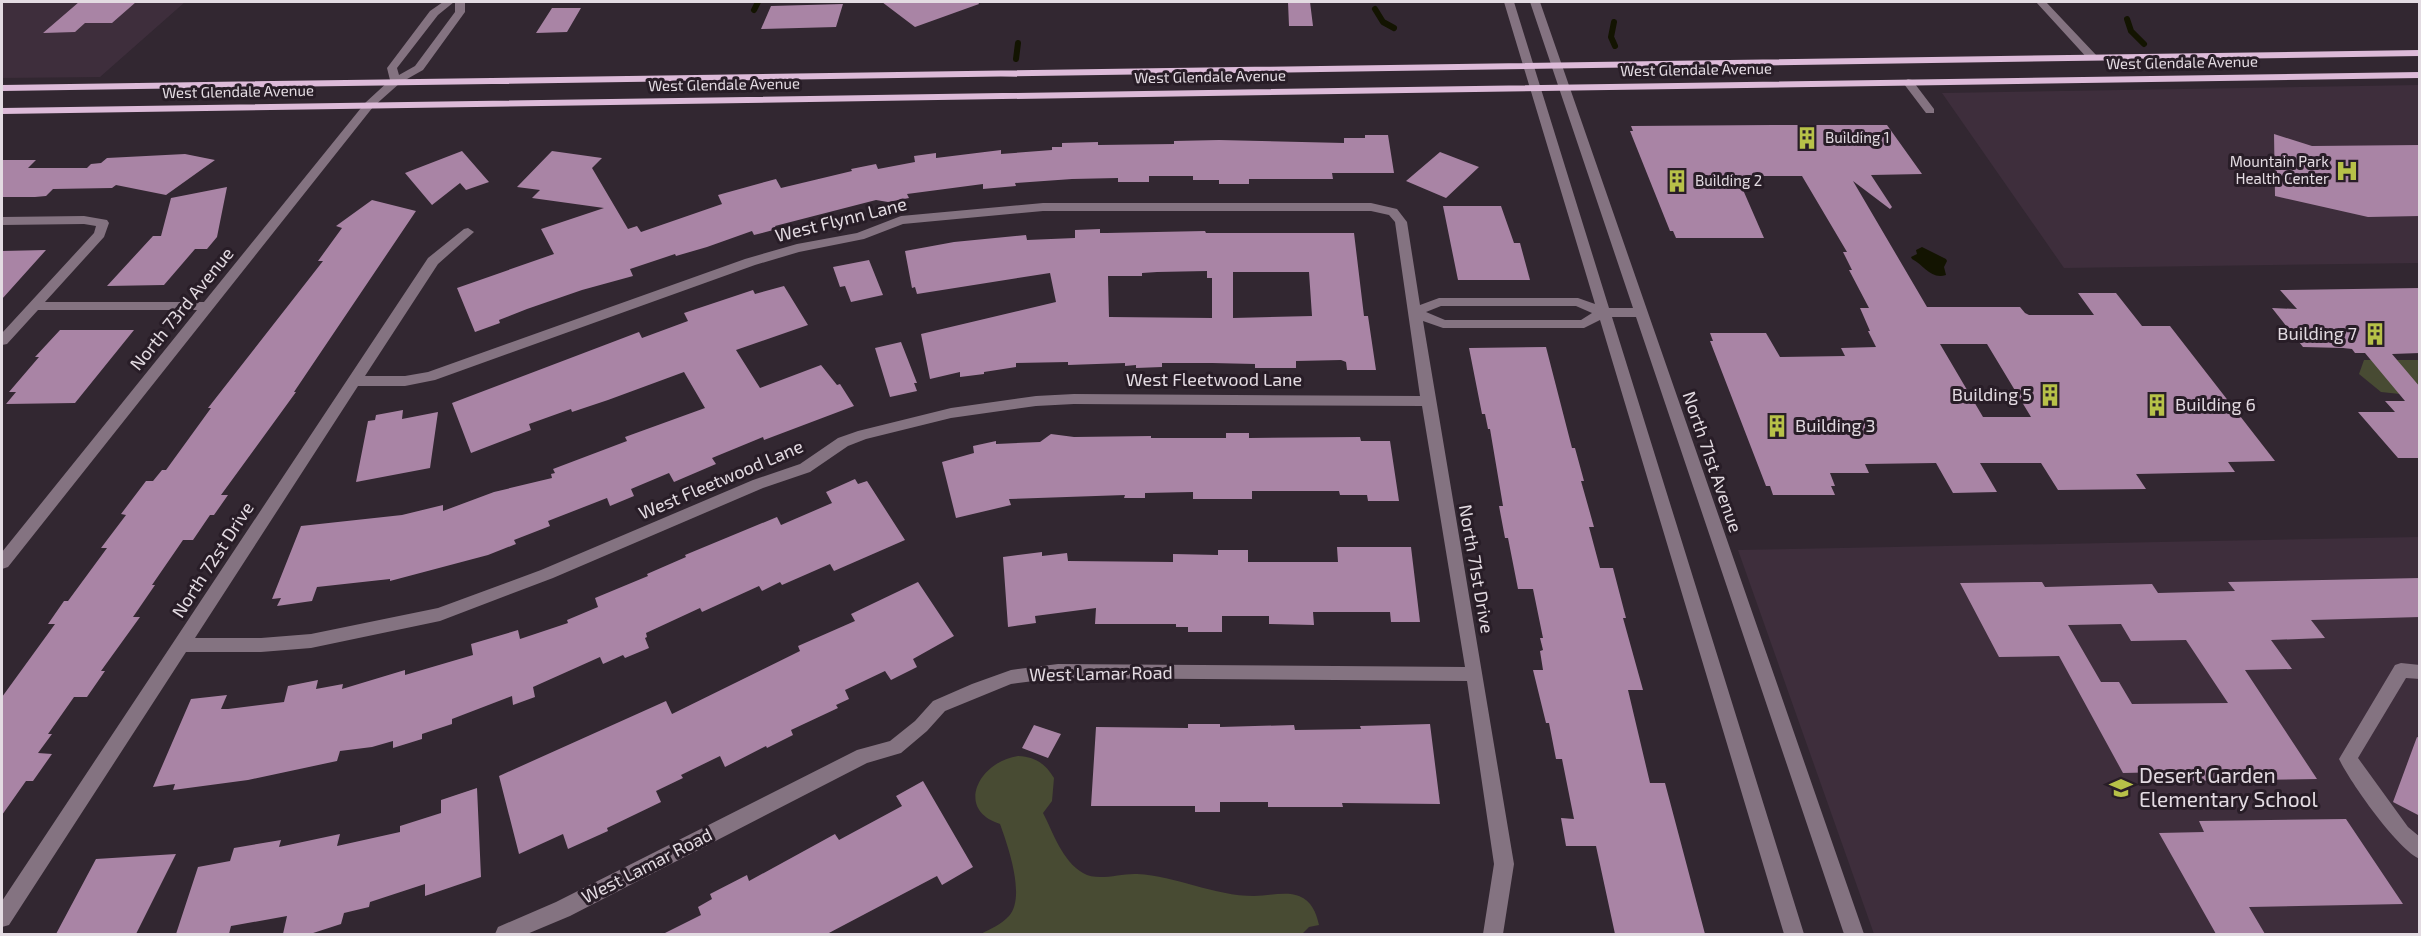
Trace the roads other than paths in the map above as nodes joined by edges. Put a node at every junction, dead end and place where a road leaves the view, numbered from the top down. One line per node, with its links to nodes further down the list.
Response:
1 (449, 2): 7 (street)
2 (460, 2): 6 (street, North 73rd Avenue)
3 (1509, 2): 10 (street)
4 (1535, 2): 11 (street, North 71st Avenue)
5 (2041, 2): 9 (street)
6 (450, 26): 7 (street); 13 (street, North 73rd Avenue)
7 (424, 27): 13 (street)
8 (2416, 55): 9 (main road, West Glendale Avenue)
9 (2093, 57): 11 (main road, West Glendale Avenue)
10 (1528, 64): 11 (main road, West Glendale Avenue); 13 (main road, West Glendale Avenue); 15 (street)
11 (1556, 64): 16 (street, North 71st Avenue)
12 (2420, 75): 14 (main road, West Glendale Avenue)
13 (396, 81): 17 (main road, West Glendale Avenue); 18 (street, North 73rd Avenue)
14 (1908, 82): 16 (main road, West Glendale Avenue); 20 (street)
15 (1534, 87): 16 (main road, West Glendale Avenue); 18 (main road, West Glendale Avenue); 27 (street)
16 (1564, 87): 28 (street, North 71st Avenue)
17 (2, 88)
18 (369, 105): 19 (main road, West Glendale Avenue); 25 (street, North 73rd Avenue)
19 (2, 111)
20 (1930, 111)
21 (1393, 212): 26 (street, North 71st Drive); 30 (street, West Flynn Lane)
22 (2, 221): 24 (street)
23 (468, 232): 30 (street, North 72st Drive)
24 (34, 306): 25 (street); 29 (street)
25 (207, 306): 32 (street, North 73rd Avenue)
26 (1414, 312): 27 (street); 27 (street); 31 (street, North 71st Drive)
27 (1602, 312): 28 (street); 40 (street)
28 (1642, 313): 41 (street, North 71st Avenue)
29 (2, 341)
30 (354, 381): 33 (street, North 72st Drive)
31 (1428, 401): 33 (street, West Fleetwood Lane); 35 (street, North 71st Drive)
32 (2, 563)
33 (180, 645): 37 (street, North 72st Drive)
34 (2420, 672): 36 (street)
35 (1475, 674): 38 (street, West Lamar Road); 39 (street, North 71st Drive)
36 (2420, 850)
37 (2, 918)
38 (505, 934)
39 (1493, 934)
40 (1794, 934)
41 (1854, 934)

